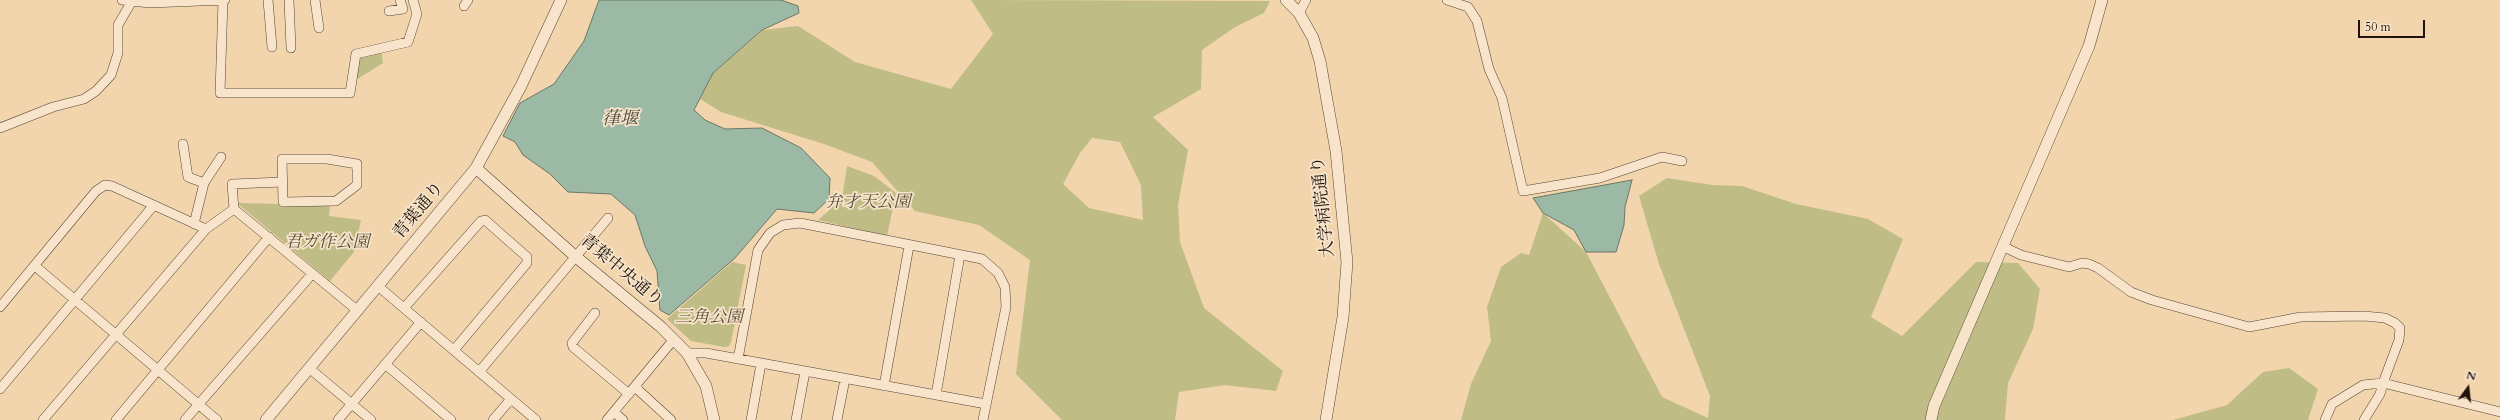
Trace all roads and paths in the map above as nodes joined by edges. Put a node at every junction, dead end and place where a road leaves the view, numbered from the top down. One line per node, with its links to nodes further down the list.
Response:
1 (122, 0): 14 (street)
2 (198, 0): 3 (street); 14 (street)
3 (224, 0): 8 (street)
4 (268, 0): 18 (street)
5 (289, 0): 19 (street)
6 (315, 0): 17 (street)
7 (400, 0): 15 (street)
8 (413, 0)
9 (561, 0): 24 (street, 青葉通り)
10 (1286, 0): 16 (street, 大学病院通り)
11 (1306, 0): 16 (street)
12 (1447, 0): 23 (street)
13 (2102, 0): 34 (street)
14 (135, 1): 20 (street)
15 (389, 11)
16 (1299, 13): 87 (street, 大学病院通り)
17 (319, 28)
18 (272, 47)
19 (290, 48)
20 (0, 128)
21 (183, 144): 26 (street)
22 (221, 157): 26 (street)
23 (1682, 161)
24 (476, 168): 36 (street, 青葉中央通り); 39 (street, 青葉通り)
25 (283, 182): 25 (street); 28 (street)
26 (204, 183): 30 (street)
27 (154, 205): 30 (street); 37 (street); 40 (street)
28 (234, 209): 31 (street); 32 (street)
29 (608, 218): 36 (street)
30 (194, 224): 31 (street)
31 (206, 229): 46 (street)
32 (269, 237): 38 (street); 54 (street)
33 (909, 246): 35 (street); 50 (street); 59 (street)
34 (2002, 246): 58 (street); 88 (street)
35 (960, 255): 62 (street); 66 (street)
36 (576, 257): 47 (street, 青葉中央通り); 55 (street)
37 (35, 266): 40 (street); 41 (street)
38 (312, 274): 43 (street); 64 (street)
39 (379, 287): 42 (street); 43 (street, 青葉通り)
40 (75, 300): 46 (street); 60 (street)
41 (0, 307)
42 (404, 308): 45 (street); 48 (street)
43 (358, 311): 53 (street, 青葉通り)
44 (595, 313): 61 (street)
45 (421, 322): 48 (street); 51 (street)
46 (116, 334): 54 (street); 69 (street)
47 (674, 339): 49 (street, 青葉中央通り); 61 (street)
48 (454, 350): 55 (street)
49 (687, 353): 50 (street); 82 (street, 青葉中央通り)
50 (738, 359): 52 (street)
51 (386, 364): 65 (street); 76 (street)
52 (762, 364): 56 (street); 83 (street)
53 (309, 368): 65 (street); 73 (street, 青葉通り)
54 (158, 370): 64 (street); 70 (street)
55 (479, 372): 63 (street)
56 (805, 372): 57 (street); 84 (street)
57 (845, 379): 59 (street); 85 (street)
58 (2383, 383): 68 (street); 89 (street); 90 (street)
59 (884, 386): 62 (street)
60 (0, 389)
61 (632, 391): 67 (street); 81 (street)
62 (936, 395): 66 (street)
63 (511, 399): 77 (street); 78 (street)
64 (199, 404): 71 (street); 72 (street)
65 (351, 404): 74 (street); 75 (street)
66 (986, 404): 86 (street)
67 (614, 412): 79 (street); 80 (street)
68 (2500, 412)
69 (43, 420)
70 (116, 420)
71 (185, 420)
72 (217, 420)
73 (266, 420)
74 (338, 420)
75 (371, 420)
76 (451, 420)
77 (493, 420)
78 (536, 420)
79 (607, 420)
80 (623, 420)
81 (671, 420)
82 (714, 420)
83 (750, 420)
84 (796, 420)
85 (837, 420)
86 (983, 420)
87 (1326, 420)
88 (1931, 420)
89 (2325, 420)
90 (2364, 420)

